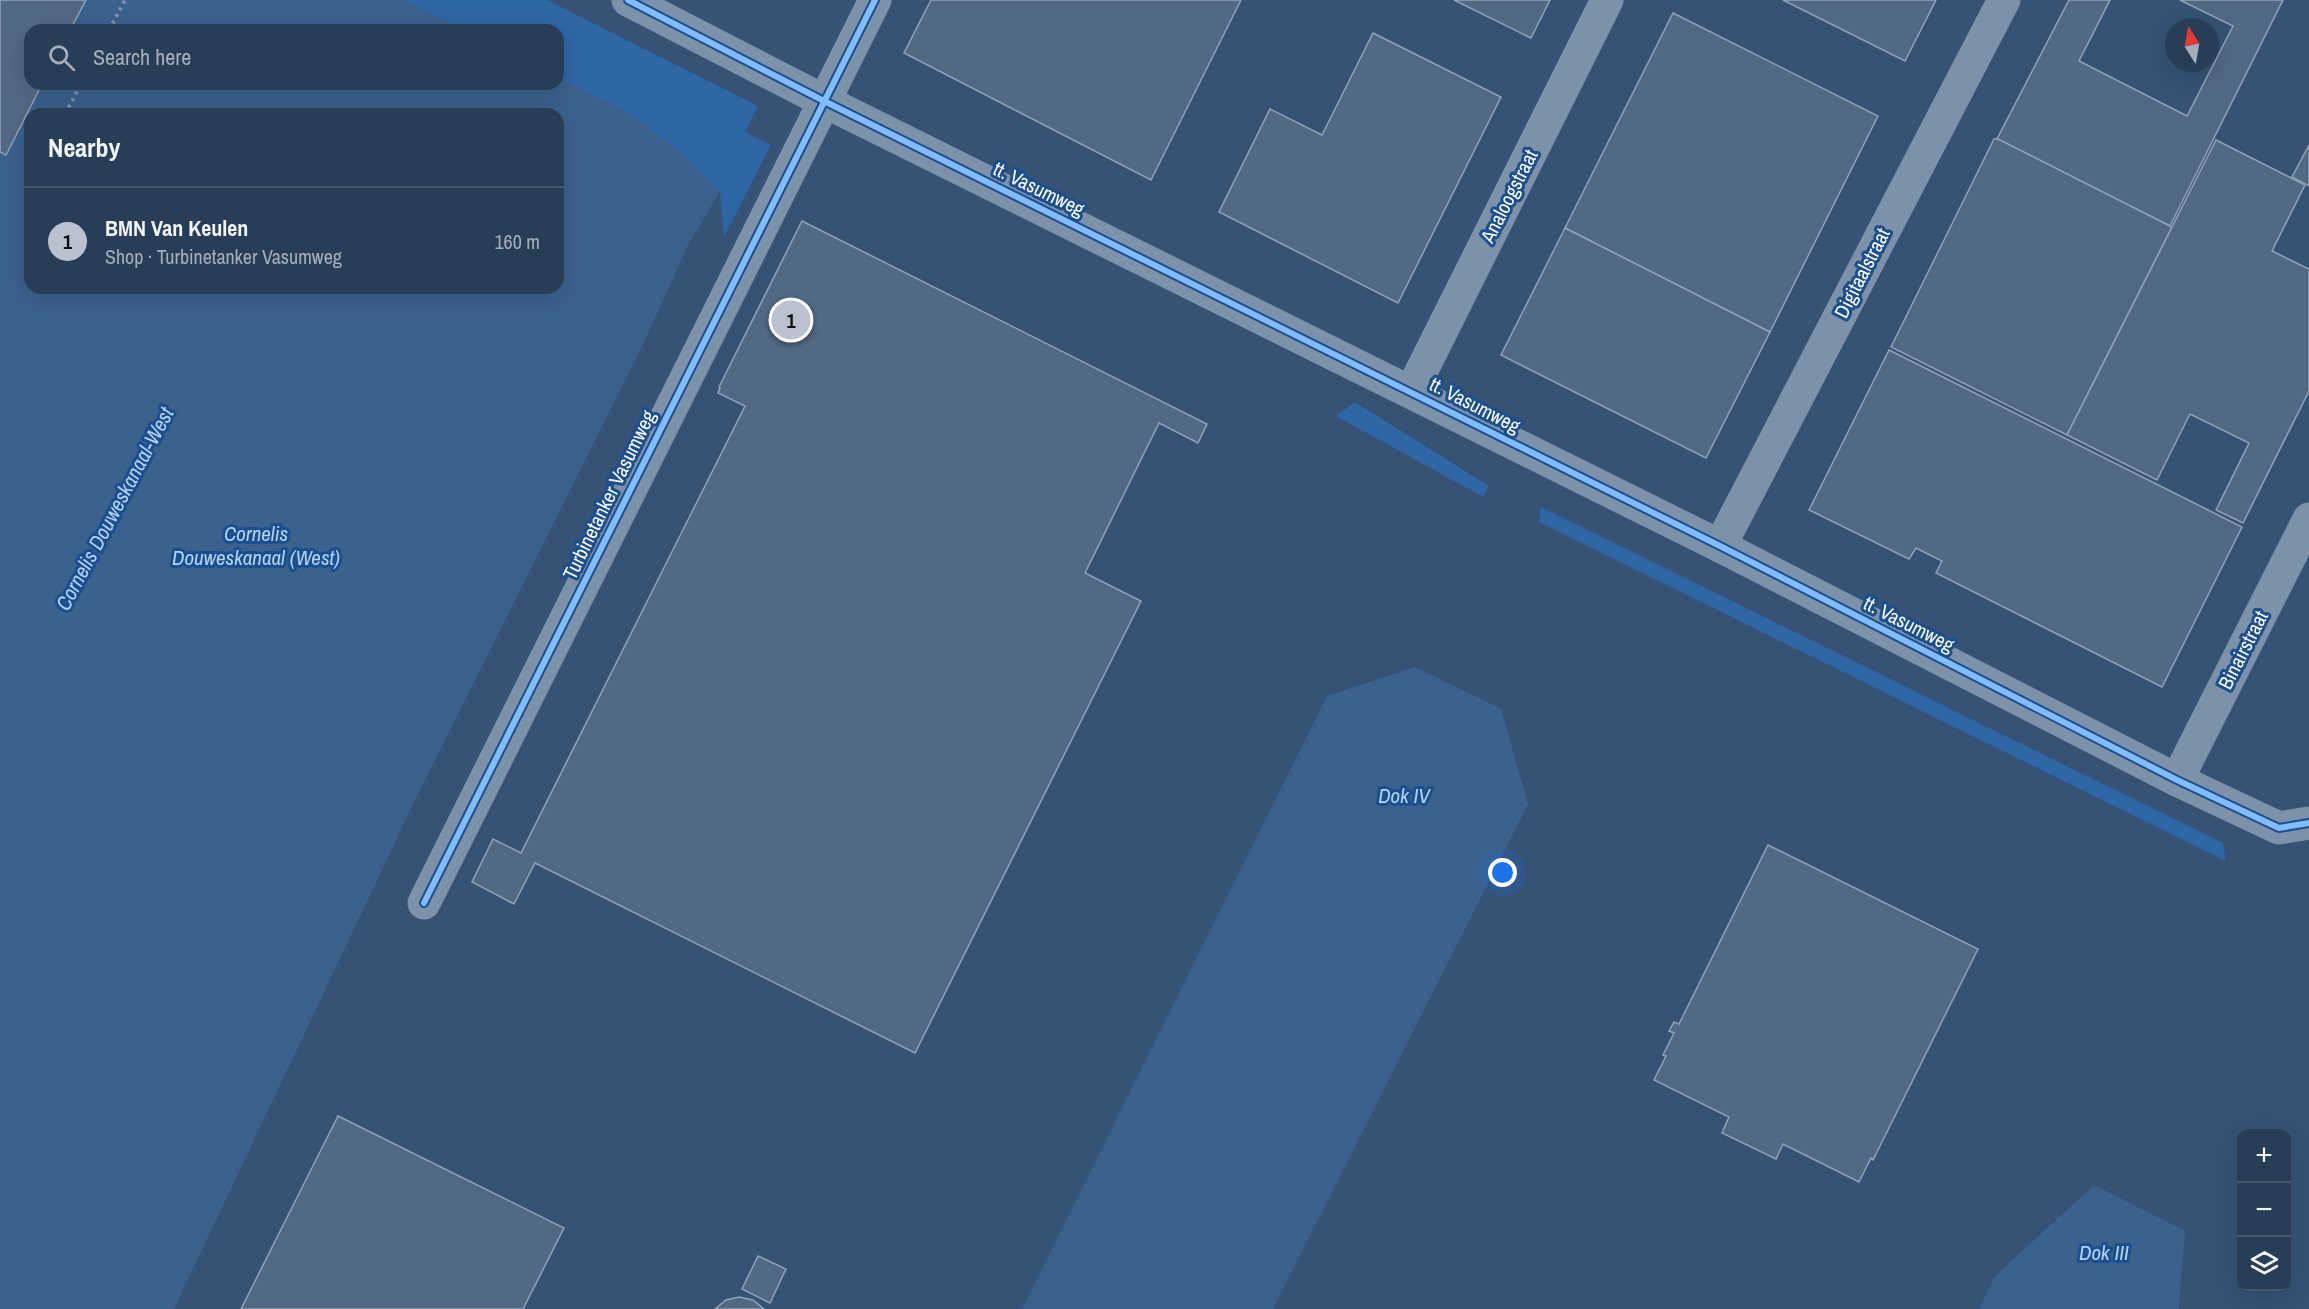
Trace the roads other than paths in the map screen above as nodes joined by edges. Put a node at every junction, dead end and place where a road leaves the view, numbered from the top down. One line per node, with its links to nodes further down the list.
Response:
1 (628, 0): 5 (street, tt. Vasumweg)
2 (875, 0): 5 (street, Turbinetanker Vasumweg)
3 (1607, 0): 6 (street, Analoogstraat)
4 (2004, 0): 8 (street, Digitaalstraat)
5 (824, 101): 6 (street, tt. Vasumweg); 11 (street, Turbinetanker Vasumweg)
6 (1411, 392): 8 (street, tt. Vasumweg)
7 (2309, 519): 9 (street, Binairstraat)
8 (1720, 546): 9 (street, tt. Vasumweg)
9 (2177, 780): 10 (street, tt. Vasumweg)
10 (2309, 823)
11 (424, 903)

